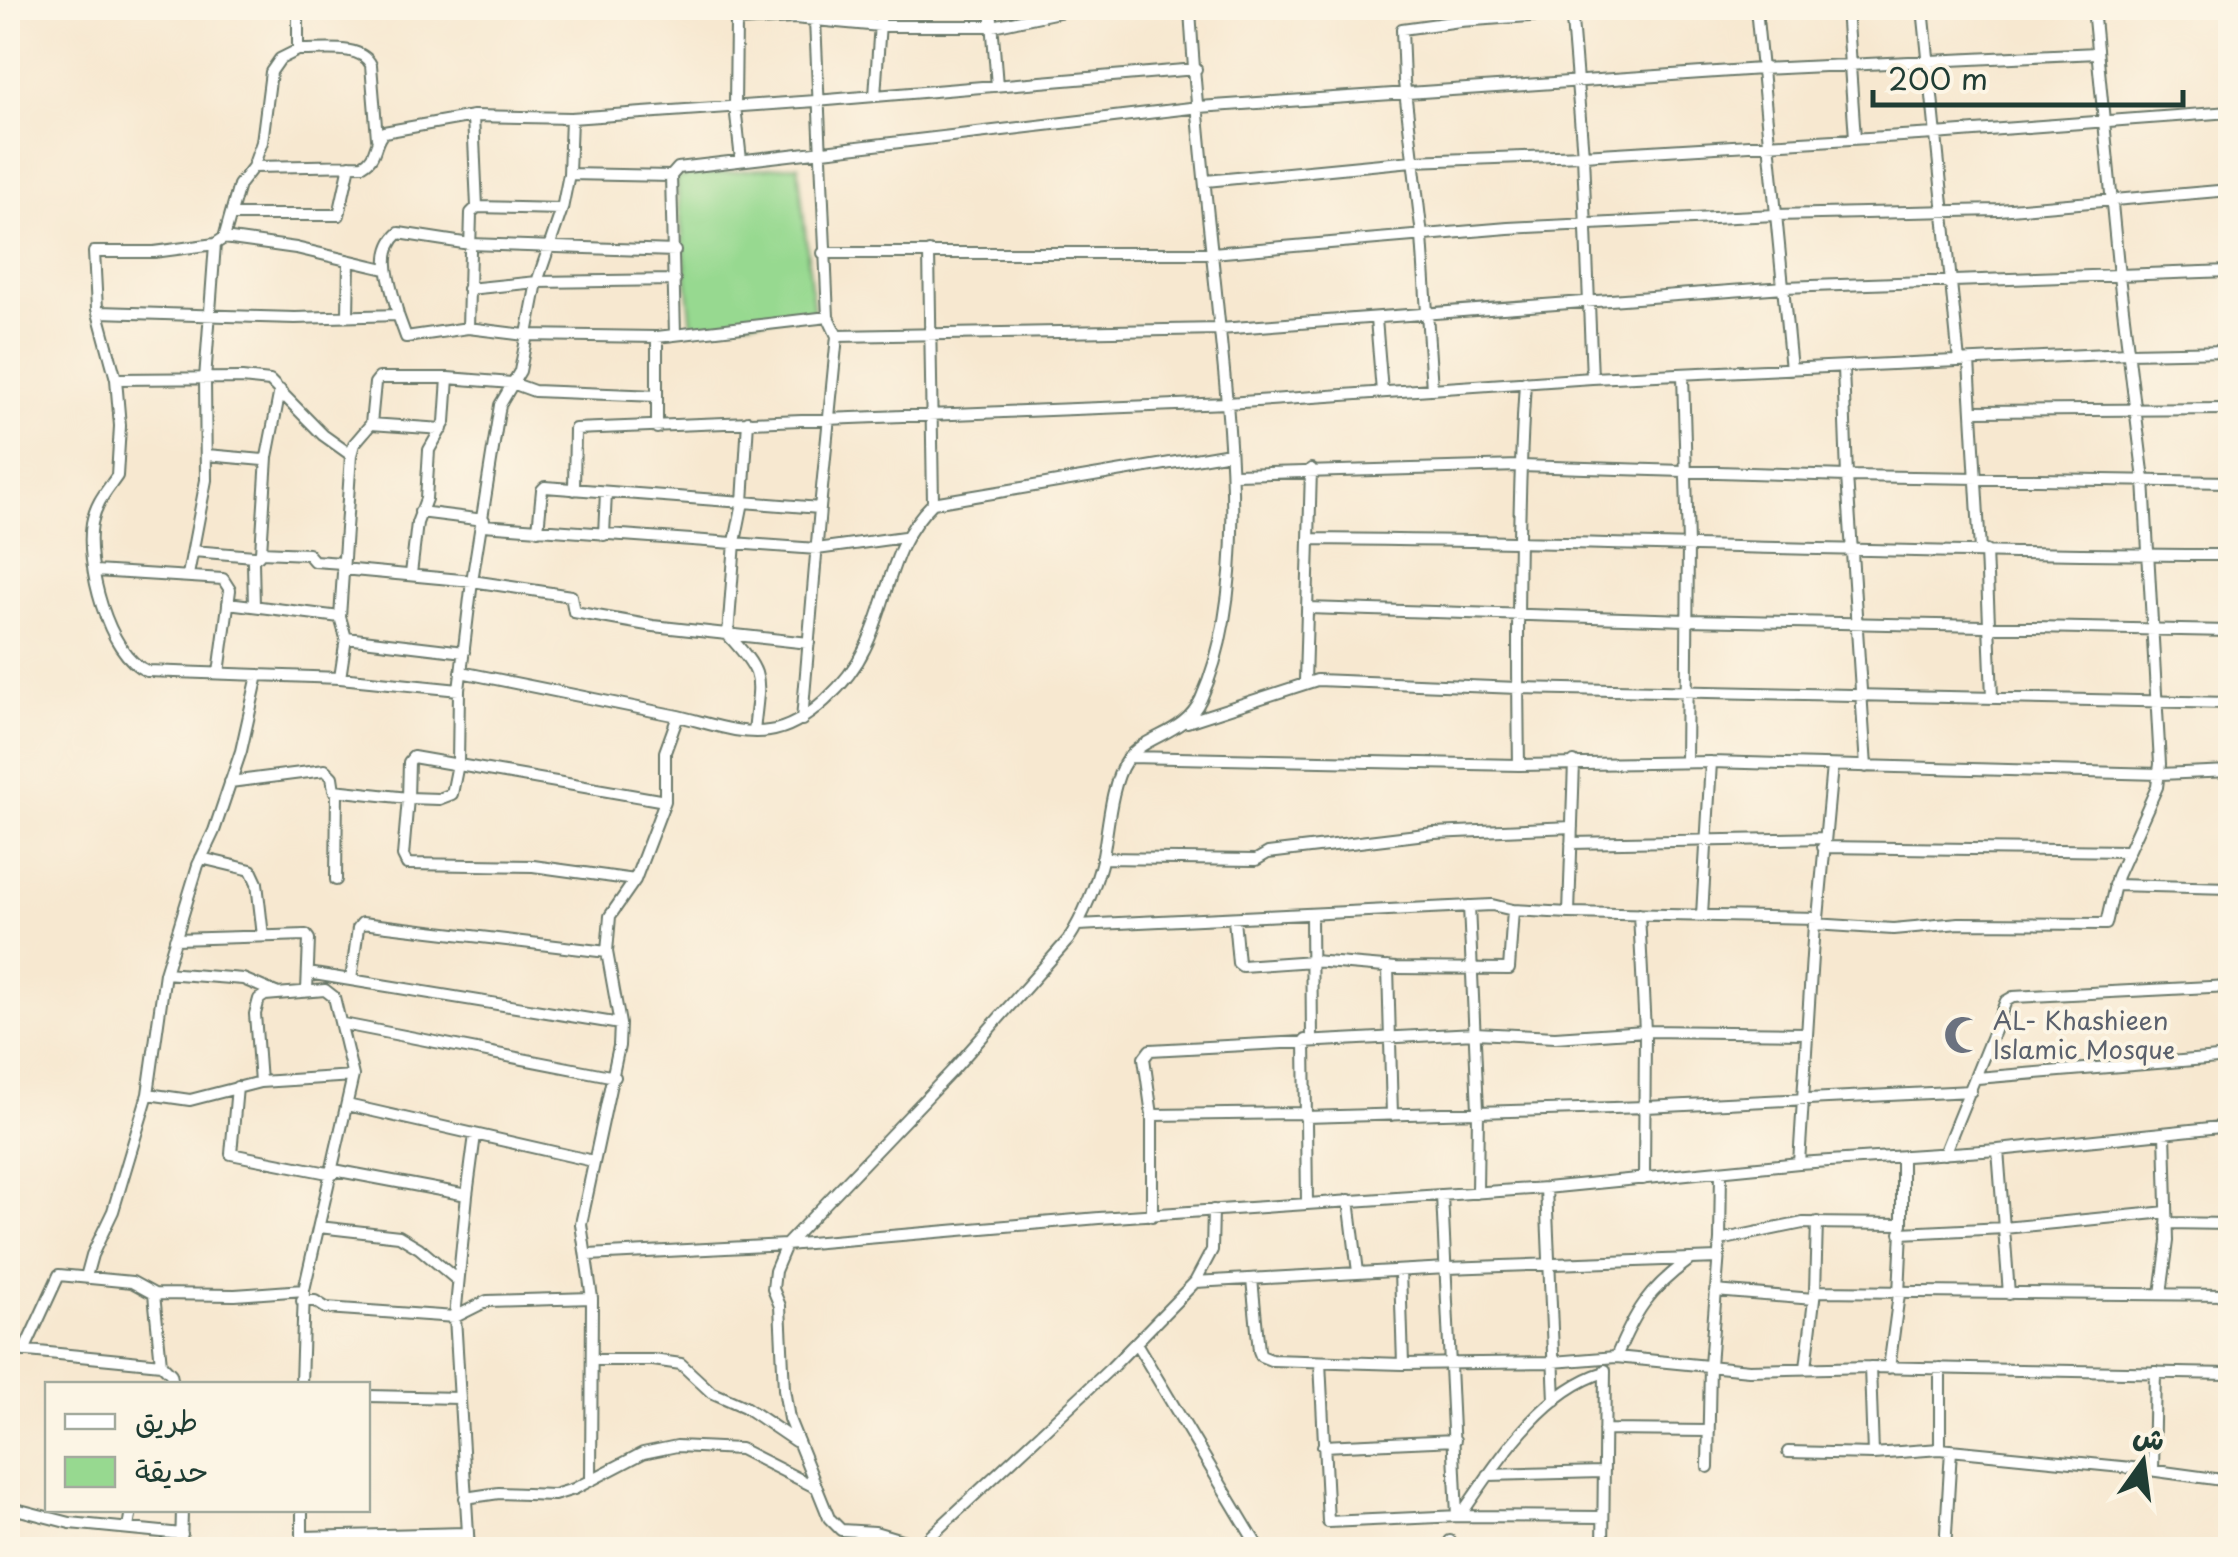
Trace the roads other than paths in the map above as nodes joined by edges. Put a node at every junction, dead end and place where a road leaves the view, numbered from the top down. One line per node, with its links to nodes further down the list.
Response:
1 (298, 8): 21 (street)
2 (723, 8): 17 (street)
3 (748, 8): 17 (street)
4 (881, 8): 19 (street)
5 (992, 8): 20 (street)
6 (1077, 8): 20 (street)
7 (1190, 8): 25 (street)
8 (1458, 8): 18 (street)
9 (1638, 8): 14 (street)
10 (1756, 8): 26 (street)
11 (1846, 8): 24 (street)
12 (1923, 8): 23 (street)
13 (2093, 8): 22 (street)
14 (1571, 10): 18 (street); 27 (street)
15 (794, 13): 16 (street); 17 (street)
16 (815, 20): 19 (street); 31 (street)
17 (741, 21): 32 (street)
18 (1460, 21): 29 (street)
19 (880, 26): 20 (street); 30 (street)
20 (993, 26): 28 (street)
21 (298, 50): 39 (street); 47 (street)
22 (2096, 53): 23 (street); 37 (street)
23 (1929, 60): 24 (street); 38 (street)
24 (1850, 64): 26 (street); 40 (street)
25 (1196, 68): 28 (street); 33 (street)
26 (1761, 69): 27 (street); 41 (street)
27 (1578, 80): 29 (street); 43 (street)
28 (996, 86): 30 (street)
29 (1407, 92): 33 (street); 45 (street)
30 (875, 96): 31 (street)
31 (816, 102): 32 (street); 42 (street)
32 (735, 106): 36 (street); 44 (street)
33 (1199, 106): 42 (street); 50 (street)
34 (2230, 112): 37 (street)
35 (473, 116): 36 (street); 39 (street); 53 (street)
36 (571, 118): 48 (street)
37 (2103, 124): 38 (street); 52 (street)
38 (1935, 134): 40 (street); 55 (street)
39 (377, 138): 46 (street)
40 (1855, 138): 41 (street)
41 (1769, 143): 43 (street); 56 (street)
42 (820, 154): 44 (street); 65 (street)
43 (1584, 155): 45 (street); 58 (street)
44 (740, 160): 49 (street)
45 (1412, 161): 50 (street); 59 (street)
46 (350, 166): 47 (street); 57 (street)
47 (253, 167): 57 (street)
48 (569, 174): 49 (street); 54 (street)
49 (670, 176): 63 (street)
50 (1206, 181): 66 (street)
51 (2230, 190): 52 (street)
52 (2112, 202): 55 (street); 70 (street)
53 (477, 207): 54 (street); 61 (street)
54 (562, 209): 62 (street)
55 (1944, 212): 56 (street); 73 (street)
56 (1775, 215): 58 (street); 74 (street)
57 (232, 216): 60 (street)
58 (1586, 224): 59 (street); 76 (street)
59 (1422, 236): 66 (street); 80 (street)
60 (220, 241): 67 (street); 77 (street); 78 (street)
61 (470, 244): 62 (street); 68 (street); 75 (street)
62 (549, 248): 63 (street); 72 (street)
63 (674, 251): 71 (street)
64 (928, 252): 65 (street); 66 (street); 89 (street)
65 (824, 253): 82 (street)
66 (1212, 253): 85 (street)
67 (349, 261): 68 (street); 79 (street)
68 (386, 269): 81 (street)
69 (2230, 272): 70 (street)
70 (2119, 276): 73 (street); 92 (street)
71 (675, 280): 72 (street); 86 (street)
72 (538, 282): 75 (street); 87 (street)
73 (1951, 283): 74 (street); 93 (street)
74 (1784, 286): 76 (street); 95 (street)
75 (468, 289): 84 (street)
76 (1590, 303): 80 (street); 98 (street)
77 (100, 312): 78 (street); 99 (street)
78 (209, 314): 79 (street); 100 (street)
79 (348, 315): 81 (street)
80 (1426, 315): 83 (street); 103 (street)
81 (398, 316): 84 (street)
82 (828, 317): 86 (street); 88 (street)
83 (1376, 319): 85 (street); 105 (street)
84 (468, 328): 87 (street)
85 (1220, 329): 89 (street); 107 (street)
86 (675, 334): 90 (street)
87 (526, 335): 90 (street); 102 (street)
88 (837, 336): 89 (street); 112 (street)
89 (931, 336): 111 (street)
90 (657, 337): 106 (street)
91 (2230, 351): 92 (street)
92 (2128, 353): 93 (street); 108 (street)
93 (1964, 361): 94 (street); 110 (street)
94 (1843, 367): 95 (street); 125 (street)
95 (1791, 369): 96 (street)
96 (1682, 374): 98 (street); 123 (street)
97 (448, 378): 102 (street); 114 (street); 116 (street)
98 (1592, 378): 101 (street)
99 (116, 379): 100 (street); 151 (street)
100 (205, 379): 104 (street); 118 (street)
101 (1526, 382): 103 (street); 121 (street)
102 (512, 383): 106 (street); 135 (street)
103 (1432, 389): 105 (street)
104 (280, 390): 119 (street); 120 (street)
105 (1382, 392): 107 (street)
106 (657, 396): 115 (street)
107 (1227, 403): 111 (street); 117 (street)
108 (2134, 409): 109 (street); 110 (street); 127 (street)
109 (2230, 410)
110 (1972, 411): 126 (street)
111 (930, 414): 112 (street); 132 (street)
112 (828, 418): 113 (street); 133 (street)
113 (748, 422): 115 (street); 131 (street)
114 (371, 424): 116 (street); 119 (street)
115 (657, 428): 129 (street)
116 (442, 429): 134 (street)
117 (1230, 453): 124 (street); 132 (street)
118 (207, 455): 120 (street); 145 (street)
119 (350, 455): 150 (street)
120 (267, 457): 147 (street)
121 (1520, 466): 122 (street); 123 (street); 140 (street)
122 (1310, 470): 124 (street); 139 (street)
123 (1685, 470): 125 (street); 142 (street)
124 (1234, 474): 183 (street)
125 (1847, 476): 126 (street); 144 (street)
126 (1976, 478): 127 (street); 146 (street)
127 (2144, 480): 128 (street); 148 (street)
128 (2230, 482)
129 (574, 490): 130 (street); 136 (street)
130 (606, 492): 131 (street); 137 (street)
131 (743, 502): 133 (street); 141 (street)
132 (933, 503): 138 (street)
133 (820, 508): 143 (street)
134 (420, 512): 135 (street); 152 (street)
135 (483, 522): 136 (street); 154 (street)
136 (538, 530): 137 (street)
137 (604, 535): 141 (street)
138 (904, 537): 143 (street); 182 (street)
139 (1311, 539): 140 (street); 157 (street)
140 (1518, 540): 142 (street); 158 (street)
141 (735, 542): 143 (street); 165 (street)
142 (1688, 545): 144 (street); 160 (street)
143 (817, 550): 167 (street)
144 (1852, 550): 146 (street); 161 (street)
145 (194, 551): 147 (street); 153 (street)
146 (1983, 551): 148 (street); 162 (street)
147 (257, 554): 150 (street); 156 (street)
148 (2149, 555): 149 (street); 163 (street)
149 (2230, 555)
150 (342, 566): 152 (street); 159 (street)
151 (95, 572): 153 (street); 170 (street)
152 (411, 574): 154 (street)
153 (188, 575): 155 (street)
154 (472, 581): 165 (street); 168 (street)
155 (228, 603): 156 (street); 170 (street)
156 (254, 606): 159 (street)
157 (1308, 608): 158 (street); 173 (street)
158 (1517, 613): 160 (street); 174 (street)
159 (340, 617): 166 (street)
160 (1687, 620): 161 (street); 176 (street)
161 (1856, 622): 162 (street); 177 (street)
162 (1990, 625): 163 (street); 178 (street)
163 (2154, 628): 164 (street); 179 (street)
164 (2230, 631)
165 (728, 635): 167 (street); 184 (street)
166 (346, 638): 168 (street); 172 (street)
167 (808, 643): 182 (street)
168 (464, 652): 169 (street)
169 (461, 672): 175 (street); 181 (street)
170 (219, 673): 171 (street)
171 (258, 676): 172 (street); 195 (street)
172 (340, 678): 175 (street)
173 (1305, 682): 174 (street); 183 (street)
174 (1518, 688): 176 (street); 190 (street)
175 (460, 690): 189 (street)
176 (1686, 692): 177 (street); 187 (street)
177 (1861, 693): 178 (street); 192 (street)
178 (1992, 697): 179 (street)
179 (2158, 701): 180 (street); 194 (street)
180 (2230, 703)
181 (678, 716): 184 (street); 198 (street)
182 (802, 720): 184 (street)
183 (1186, 722): 185 (street)
184 (754, 732)
185 (1128, 758): 190 (street); 205 (street)
186 (1574, 762): 187 (street); 190 (street); 199 (street)
187 (1686, 762): 188 (street)
188 (1711, 762): 191 (street); 201 (street)
189 (458, 764): 197 (street); 197 (street); 198 (street)
190 (1520, 765)
191 (1832, 766): 192 (street); 202 (street)
192 (1866, 767): 194 (street)
193 (2230, 771): 194 (street)
194 (2160, 774): 203 (street)
195 (230, 782): 196 (street); 204 (street)
196 (337, 791): 197 (street); 206 (street)
197 (408, 798): 207 (street)
198 (664, 802): 207 (street)
199 (1572, 827): 200 (street); 205 (street)
200 (1571, 842): 201 (street); 212 (street)
201 (1706, 842): 202 (street); 214 (street)
202 (1823, 843): 203 (street); 217 (street)
203 (2128, 850): 208 (street)
204 (201, 858): 219 (street); 220 (street)
205 (1102, 858): 218 (street)
206 (336, 880)
207 (635, 880): 221 (street)
208 (2114, 885): 209 (street); 217 (street)
209 (2230, 888)
210 (1470, 906): 211 (street); 215 (street); 224 (street)
211 (1513, 910): 212 (street); 224 (street)
212 (1569, 913): 213 (street)
213 (1639, 914): 214 (street); 233 (street)
214 (1702, 914): 217 (street)
215 (1311, 915): 216 (street); 222 (street)
216 (1234, 920): 218 (street); 222 (street)
217 (1816, 921): 235 (street)
218 (1078, 925): 280 (street)
219 (263, 936): 220 (street); 225 (street)
220 (175, 939): 226 (street)
221 (607, 952): 227 (street); 232 (street)
222 (1313, 962): 223 (street); 238 (street)
223 (1388, 967): 224 (street); 236 (street)
224 (1471, 969): 234 (street)
225 (308, 973): 227 (street); 229 (street)
226 (165, 974): 230 (street); 246 (street)
227 (351, 980): 232 (street)
228 (2230, 986): 242 (street)
229 (307, 991): 230 (street); 231 (street)
230 (276, 994): 243 (street)
231 (343, 1024): 240 (street); 241 (street)
232 (620, 1024): 241 (street)
233 (1645, 1031): 234 (street); 235 (street); 249 (street)
234 (1475, 1033): 236 (street); 250 (street)
235 (1807, 1033): 247 (street)
236 (1389, 1037): 238 (street); 251 (street)
237 (2230, 1038): 239 (street)
238 (1308, 1040): 252 (street); 253 (street)
239 (2230, 1057): 242 (street); 254 (street)
240 (353, 1076): 243 (street); 248 (street)
241 (614, 1077): 260 (street)
242 (1977, 1078): 245 (street)
243 (260, 1082): 244 (street)
244 (237, 1087): 246 (street); 263 (street)
245 (1971, 1090): 247 (street); 258 (street)
246 (148, 1094): 288 (street)
247 (1802, 1098): 249 (street); 261 (street)
248 (347, 1105): 256 (street); 263 (street)
249 (1646, 1107): 250 (street); 264 (street)
250 (1478, 1110): 251 (street); 266 (street)
251 (1392, 1114): 253 (street)
252 (1152, 1115): 253 (street); 272 (street)
253 (1305, 1115): 270 (street)
254 (2227, 1126): 255 (street)
255 (2164, 1133): 257 (street); 273 (street)
256 (475, 1134): 260 (street); 268 (street)
257 (1998, 1150): 258 (street); 277 (street)
258 (1944, 1154): 259 (street)
259 (1902, 1158): 261 (street); 278 (street)
260 (592, 1162): 281 (street)
261 (1800, 1163): 262 (street)
262 (1720, 1171): 264 (street); 279 (street)
263 (333, 1172): 268 (street); 276 (street)
264 (1644, 1179): 265 (street)
265 (1546, 1188): 266 (street); 284 (street)
266 (1477, 1192): 267 (street)
267 (1442, 1194): 269 (street); 285 (street)
268 (466, 1195): 290 (street)
269 (1350, 1200): 270 (street); 287 (street)
270 (1307, 1203): 271 (street)
271 (1213, 1210): 272 (street); 291 (street)
272 (1152, 1216): 280 (street)
273 (2167, 1217): 275 (street); 277 (street); 296 (street)
274 (1817, 1222): 278 (street); 279 (street); 298 (street)
275 (2230, 1224)
276 (319, 1227): 290 (street); 297 (street)
277 (2004, 1228): 278 (street); 295 (street)
278 (1902, 1229): 294 (street)
279 (1720, 1240): 282 (street)
280 (786, 1246): 281 (street); 328 (street)
281 (588, 1254): 300 (street)
282 (1718, 1258): 283 (street); 292 (street)
283 (1688, 1260): 284 (street); 305 (street)
284 (1550, 1264): 285 (street); 308 (street)
285 (1448, 1268): 286 (street); 311 (street)
286 (1400, 1271): 287 (street); 310 (street)
287 (1358, 1272): 289 (street)
288 (86, 1277): 293 (street); 304 (street)
289 (1252, 1279): 291 (street); 307 (street)
290 (457, 1280): 301 (street)
291 (1196, 1282): 302 (street)
292 (1715, 1291): 298 (street); 312 (street)
293 (154, 1294): 297 (street); 309 (street)
294 (1899, 1294): 295 (street); 298 (street); 315 (street)
295 (2009, 1294): 296 (street)
296 (2161, 1294): 299 (street)
297 (303, 1295): 301 (street); 321 (street)
298 (1814, 1295): 314 (street)
299 (2230, 1296)
300 (592, 1298): 301 (street); 306 (street)
301 (455, 1317): 323 (street)
302 (1136, 1342): 351 (street); 355 (street)
303 (8, 1349): 304 (street)
304 (24, 1351): 309 (street)
305 (1612, 1358): 308 (street); 312 (street); 317 (street)
306 (592, 1360): 328 (street); 337 (street)
307 (1320, 1362): 310 (street); 329 (street)
308 (1553, 1362): 311 (street); 324 (street)
309 (161, 1364): 320 (street)
310 (1402, 1364): 311 (street)
311 (1450, 1364): 327 (street)
312 (1710, 1366): 314 (street); 326 (street)
313 (1870, 1367): 314 (street); 315 (street); 332 (street)
314 (1806, 1368)
315 (1889, 1368): 316 (street)
316 (1940, 1368): 318 (street); 330 (street)
317 (1604, 1372): 324 (street); 325 (street)
318 (2155, 1372): 319 (street); 334 (street)
319 (2230, 1374)
320 (172, 1382)
321 (301, 1382)
322 (370, 1396): 323 (street)
323 (459, 1398): 340 (street)
324 (1554, 1400): 336 (street)
325 (1604, 1430): 326 (street); 335 (street)
326 (1709, 1431): 333 (street)
327 (1455, 1440): 329 (street); 345 (street)
328 (796, 1442): 339 (street)
329 (1323, 1446): 345 (street)
330 (1946, 1450): 332 (street); 334 (street); 357 (street)
331 (1788, 1452): 332 (street)
332 (1872, 1454)
333 (1708, 1467)
334 (2153, 1470): 338 (street)
335 (1602, 1472): 336 (street); 346 (street)
336 (1488, 1475): 345 (street)
337 (591, 1480): 339 (street); 340 (street)
338 (2230, 1481)
339 (814, 1486): 351 (street)
340 (465, 1498): 348 (street)
341 (8, 1507): 347 (street)
342 (131, 1512): 347 (street)
343 (182, 1512): 349 (street)
344 (302, 1512): 350 (street)
345 (1458, 1516): 346 (street)
346 (1603, 1517): 356 (street)
347 (128, 1528): 349 (street)
348 (466, 1533): 350 (street); 353 (street)
349 (182, 1534): 352 (street)
350 (302, 1543)
351 (921, 1545): 354 (street)
352 (182, 1550)
353 (469, 1550)
354 (935, 1550)
355 (1260, 1550)
356 (1602, 1550)
357 (1944, 1550)

